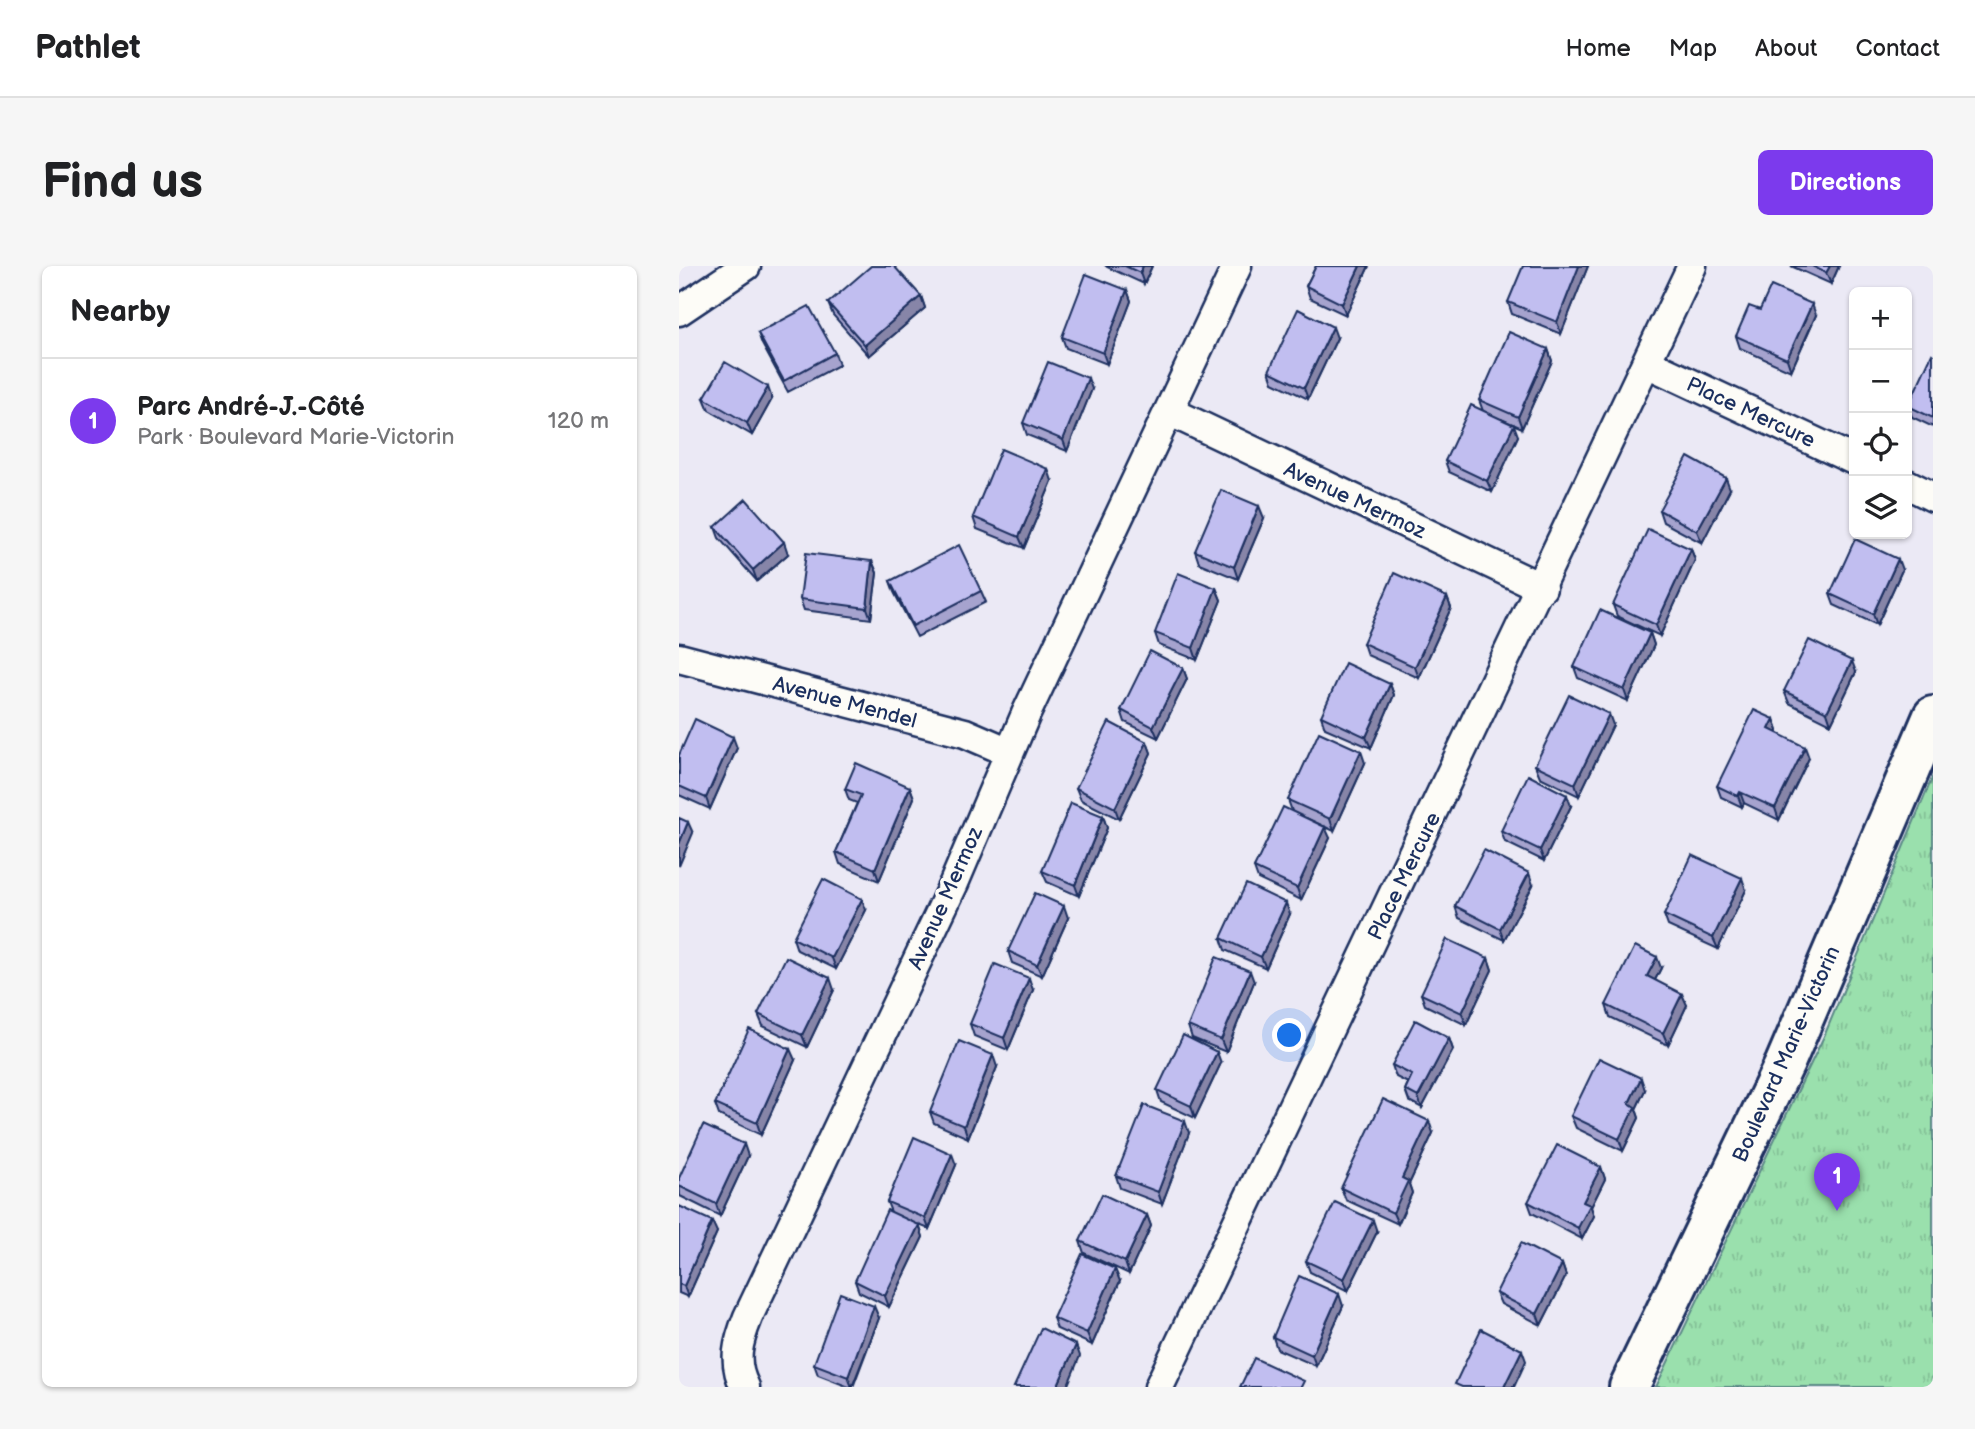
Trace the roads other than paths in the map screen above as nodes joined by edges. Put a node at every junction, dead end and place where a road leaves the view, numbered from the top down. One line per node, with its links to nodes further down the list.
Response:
1 (745, 266): 4 (street)
2 (1237, 266): 6 (street, Avenue Mermoz)
3 (1692, 266): 5 (street, Place Mercure)
4 (679, 311)
5 (1647, 363): 7 (street, Place Mercure); 10 (street, Place Mercure)
6 (1169, 411): 10 (street, Avenue Mermoz); 13 (street, Avenue Mermoz)
7 (1849, 458)
8 (1912, 486): 9 (street)
9 (1933, 496)
10 (1542, 588): 15 (street, Place Mercure)
11 (679, 658): 13 (street, Avenue Mendel)
12 (1933, 716): 16 (street, Boulevard Marie-Victorin)
13 (1009, 752): 14 (street, Avenue Mermoz)
14 (745, 1387)
15 (1159, 1387)
16 (1629, 1387)

